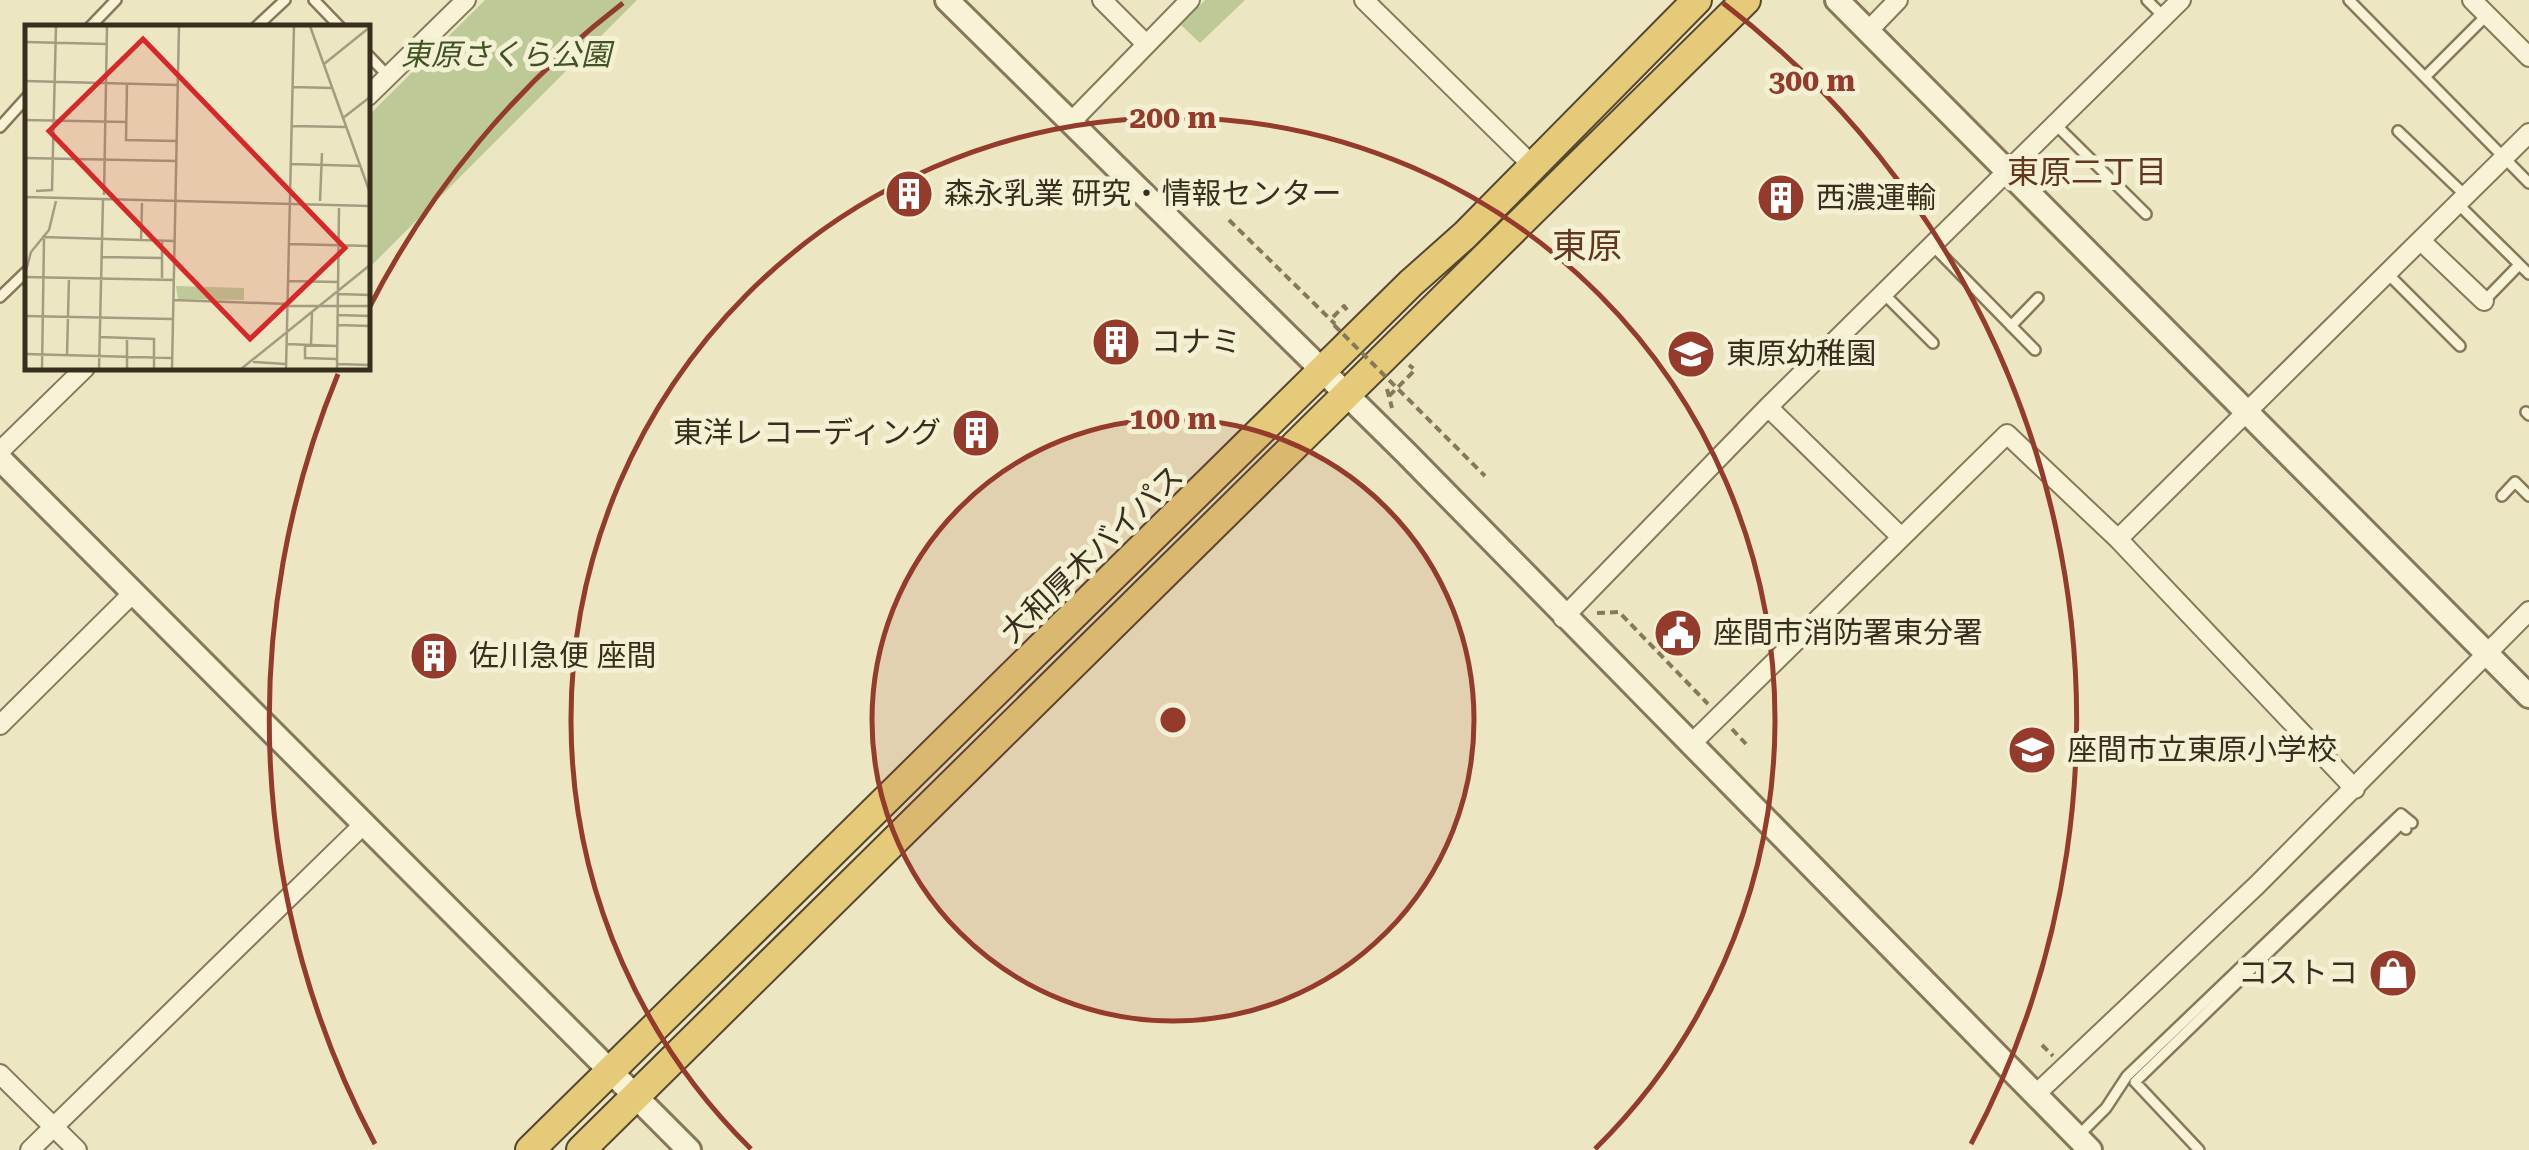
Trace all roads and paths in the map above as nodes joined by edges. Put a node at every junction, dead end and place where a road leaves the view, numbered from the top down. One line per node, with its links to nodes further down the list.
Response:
1 (116, 0): 19 (lane)
2 (285, 0): 20 (lane)
3 (314, 0): 21 (lane)
4 (466, 0): 26 (street)
5 (947, 0): 30 (street)
6 (1102, 0): 23 (street)
7 (1190, 0): 23 (street)
8 (1364, 0): 36 (street)
9 (1696, 0): 36 (highway, 大和厚木バイパス)
10 (1746, 0): 62 (highway)
11 (1837, 0): 22 (street)
12 (1898, 0): 22 (street)
13 (2147, 0): 18 (lane)
14 (2181, 0): 18 (street)
15 (2349, 0): 27 (lane)
16 (2472, 0): 17 (street)
17 (2488, 15): 25 (street); 27 (lane)
18 (2164, 17): 31 (street)
19 (92, 25)
20 (258, 25)
21 (338, 25)
22 (1868, 31): 37 (street)
23 (1146, 44): 30 (street)
24 (370, 56): 26 (lane)
25 (2529, 57)
26 (389, 76): 28 (street)
27 (2425, 77): 35 (lane)
28 (370, 94)
29 (25, 99): 32 (lane)
30 (1072, 122): 60 (street)
31 (2056, 124): 37 (street); 40 (lane)
32 (0, 126)
33 (2398, 131): 39 (lane)
34 (2529, 133): 35 (street)
35 (2504, 158): 38 (lane); 39 (street)
36 (1532, 166): 60 (highway, 大和厚木バイパス)
37 (2008, 173): 43 (street); 66 (street)
38 (2529, 183)
39 (2462, 200): 42 (street); 44 (lane)
40 (2146, 214)
41 (1229, 220): 53 (path)
42 (2421, 242): 46 (street); 51 (street)
43 (1933, 246): 48 (street); 54 (lane)
44 (2520, 265): 47 (lane); 51 (lane)
45 (25, 273): 49 (lane)
46 (2388, 274): 56 (lane); 66 (street)
47 (2529, 274)
48 (1884, 294): 55 (lane); 64 (street)
49 (0, 297)
50 (2038, 298): 54 (lane)
51 (2484, 301)
52 (1333, 317): 53 (path)
53 (1334, 326): 61 (path, bridge)
54 (2011, 326): 57 (lane)
55 (1933, 343)
56 (2460, 346)
57 (2035, 350)
58 (1410, 353): 63 (path)
59 (83, 370): 67 (street)
60 (1324, 372): 62 (street); 87 (highway, 大和厚木バイパス)
61 (1392, 383): 63 (path); 69 (path, bridge)
62 (1347, 395): 77 (street); 90 (highway)
63 (1387, 398): 65 (path)
64 (1768, 407): 72 (street); 77 (street)
65 (1393, 409)
66 (2248, 415): 73 (street); 78 (street)
67 (0, 450)
68 (0, 459): 74 (street)
69 (1485, 476)
70 (2502, 496): 71 (lane)
71 (2529, 496)
72 (1900, 536): 73 (street); 80 (street)
73 (2118, 539): 83 (street)
74 (133, 593): 81 (street); 84 (street)
75 (2529, 611): 78 (street)
76 (1592, 613): 80 (path)
77 (1563, 618): 82 (street)
78 (2487, 653): 79 (street); 83 (street)
79 (2529, 696)
80 (1719, 716): 82 (street)
81 (0, 725)
82 (1690, 746): 89 (street)
83 (2355, 789): 89 (street)
84 (363, 825): 87 (street); 91 (street)
85 (2042, 1045): 86 (path)
86 (2058, 1059)
87 (608, 1072): 90 (street); 95 (highway, 大和厚木バイパス)
88 (0, 1074): 91 (street)
89 (2034, 1095): 92 (street)
90 (635, 1097): 96 (highway); 97 (street)
91 (54, 1127): 93 (street); 94 (street)
92 (2083, 1144): 98 (lane)
93 (30, 1150)
94 (76, 1150)
95 (530, 1150)
96 (581, 1150)
97 (689, 1150)
98 (2200, 1150)

